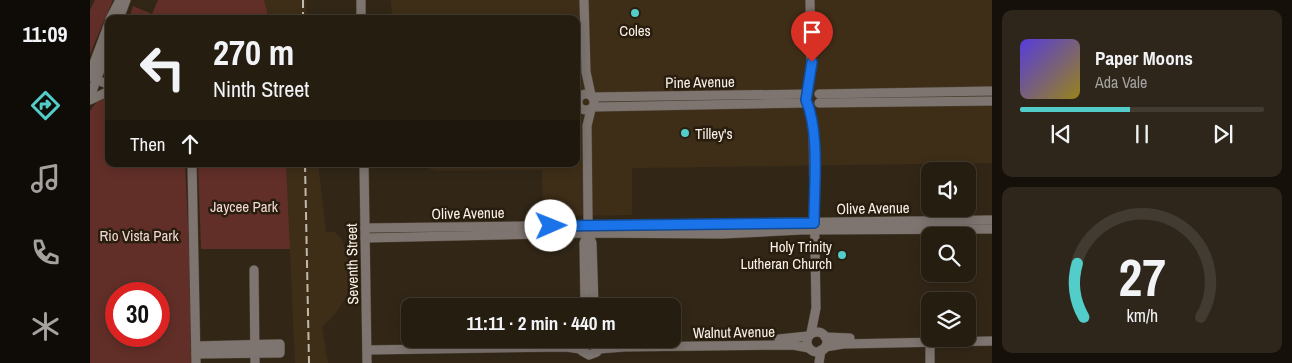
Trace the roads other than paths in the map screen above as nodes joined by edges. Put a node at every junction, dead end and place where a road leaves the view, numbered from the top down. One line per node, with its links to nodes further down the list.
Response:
1 (120, 0): 6 (street)
2 (126, 0): 7 (street)
3 (361, 0): 8 (street)
4 (585, 0): 17 (street)
5 (811, 1): 19 (street)
6 (112, 15)
7 (120, 15)
8 (361, 15)
9 (105, 36): 11 (street)
10 (105, 54): 11 (street)
11 (92, 77): 12 (street); 16 (street)
12 (105, 82)
13 (992, 91): 15 (street, Pine Avenue)
14 (105, 93): 20 (street)
15 (902, 93): 19 (street, Pine Avenue); 22 (street)
16 (90, 96)
17 (584, 96): 18 (street, Pine Avenue); 23 (street)
18 (746, 99): 19 (street, Pine Avenue); 23 (street, Pine Avenue)
19 (813, 99): 22 (street, Pine Avenue); 27 (street)
20 (90, 100)
21 (992, 101): 22 (street, Pine Avenue)
22 (902, 103)
23 (584, 108): 29 (street)
24 (192, 167): 49 (street)
25 (364, 167): 28 (street, Seventh Street)
26 (992, 220): 27 (street, Olive Avenue)
27 (815, 226): 29 (street, Olive Avenue); 30 (street, Olive Avenue); 35 (street)
28 (365, 228): 29 (street, Olive Avenue); 31 (street, Seventh Street)
29 (588, 229): 31 (street, Olive Avenue); 33 (street); 34 (street)
30 (992, 229)
31 (365, 238): 46 (street, Seventh Street)
32 (254, 270): 50 (street)
33 (585, 298)
34 (594, 298)
35 (816, 308): 36 (street); 43 (street)
36 (810, 335): 39 (street, Walnut Avenue); 43 (street, Walnut Avenue); 43 (street)
37 (976, 336): 38 (street)
38 (992, 336)
39 (681, 340)
40 (921, 340): 43 (street, Walnut Avenue)
41 (976, 340): 42 (street, Walnut Avenue)
42 (992, 341)
43 (819, 344): 51 (street, Walnut Avenue); 54 (street); 55 (street)
44 (401, 347): 46 (street)
45 (930, 347): 56 (street)
46 (366, 348): 48 (street); 52 (street, Seventh Street)
47 (581, 348): 48 (street)
48 (582, 351): 51 (street, Walnut Avenue); 53 (street)
49 (196, 354): 50 (street)
50 (255, 354)
51 (596, 355)
52 (367, 363)
53 (585, 363)
54 (815, 363)
55 (819, 363)
56 (930, 363)

